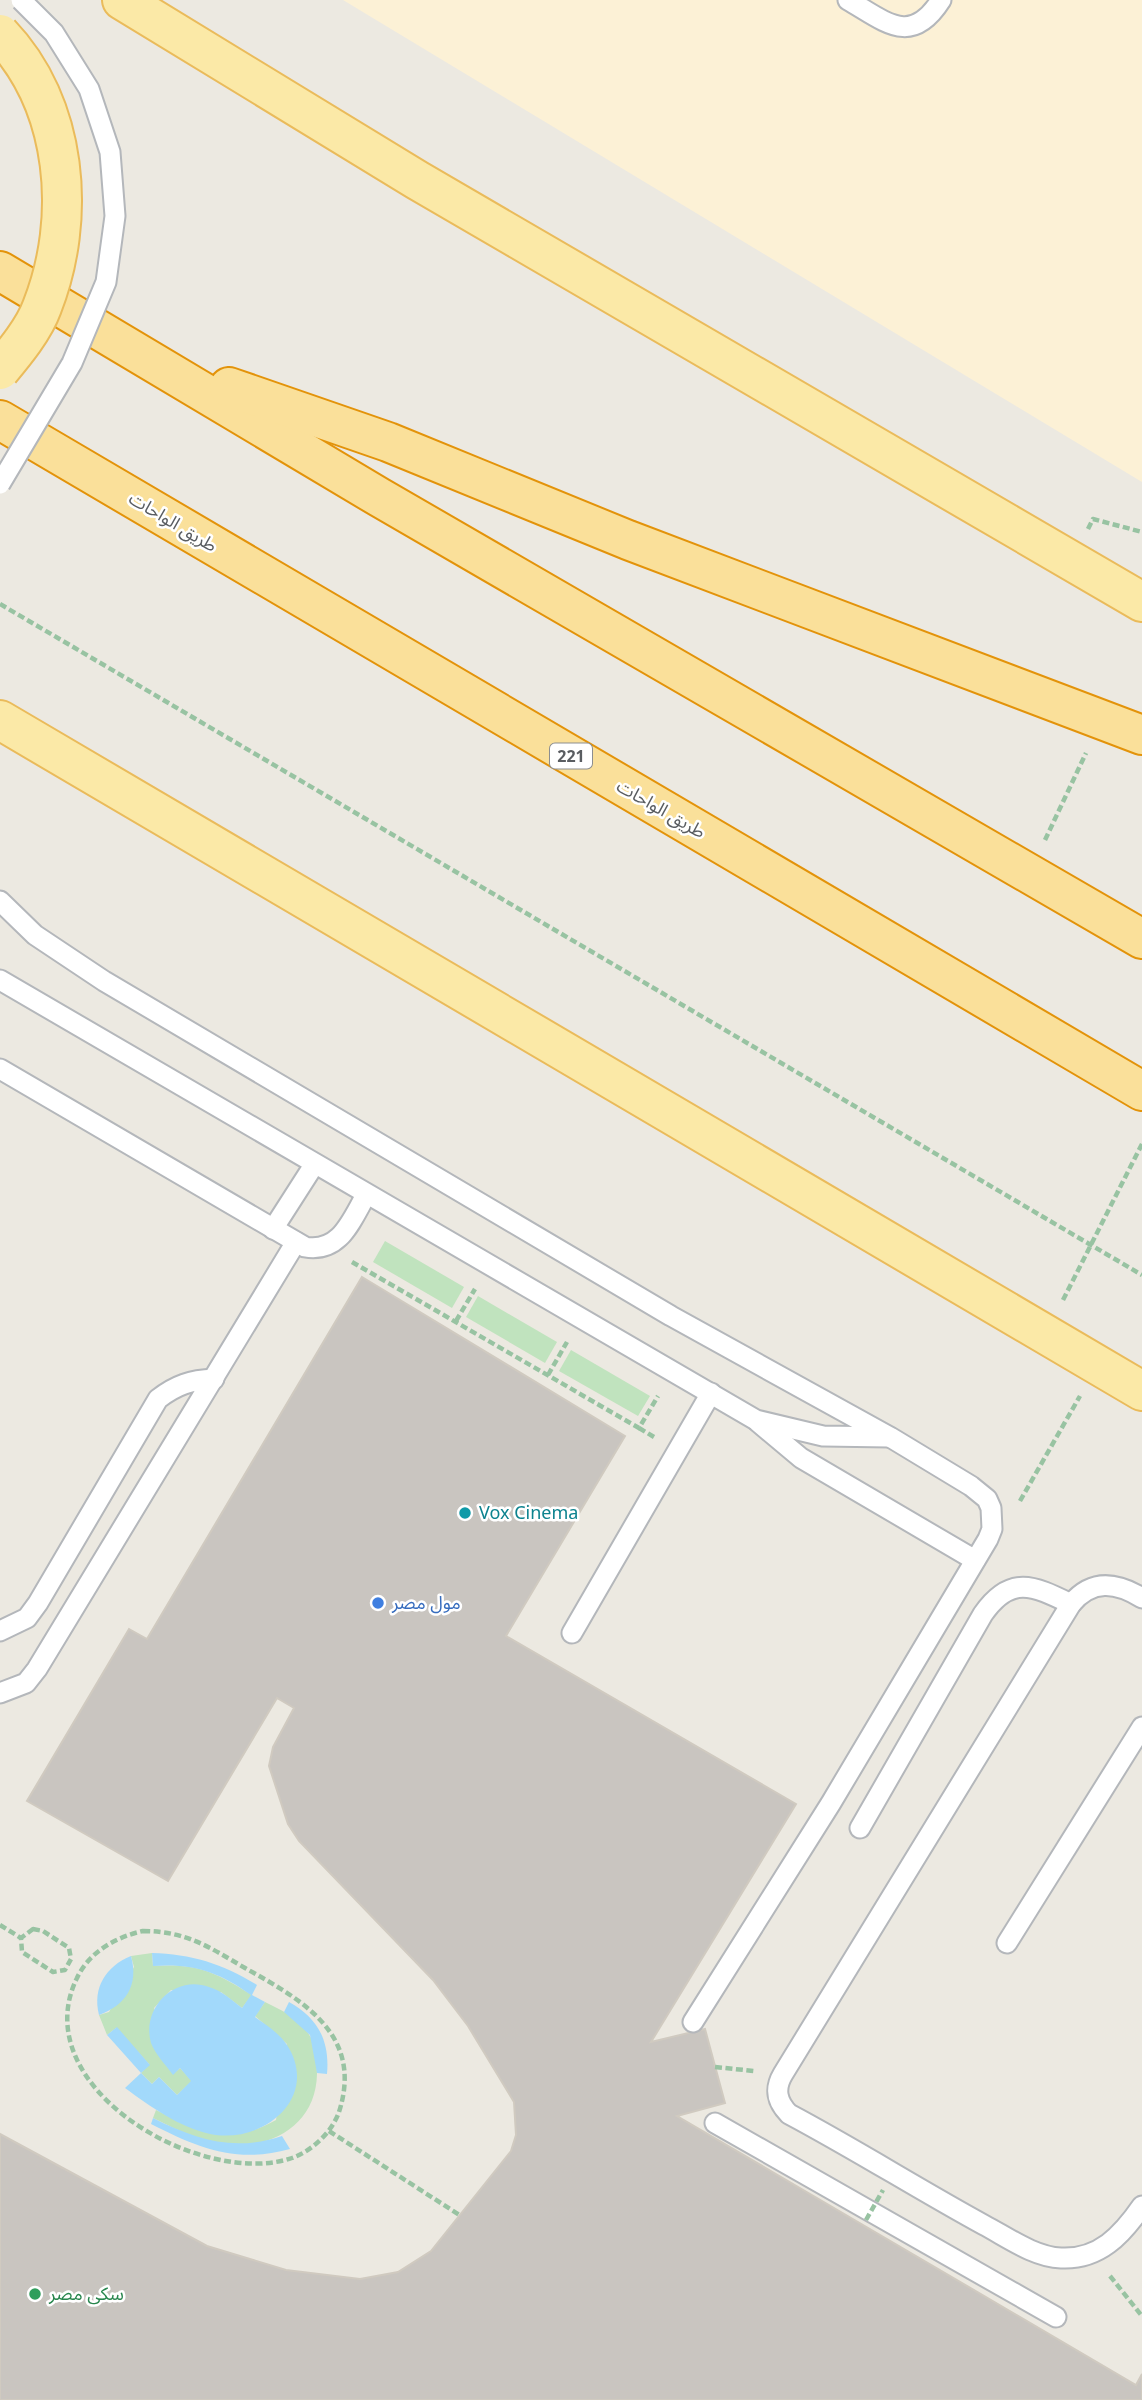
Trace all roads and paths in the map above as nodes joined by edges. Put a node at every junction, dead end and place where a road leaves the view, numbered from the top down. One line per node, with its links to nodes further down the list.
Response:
1 (21, 0): 10 (lane, bridge)
2 (122, 0): 11 (main road)
3 (848, 0): 4 (lane)
4 (941, 0)
5 (0, 34): 8 (main road, bridge)
6 (0, 271): 7 (highway)
7 (155, 361): 14 (highway); 18 (highway)
8 (0, 370)
9 (0, 420): 23 (highway, طريق الواحات / 221)
10 (0, 484)
11 (1142, 602)
12 (0, 604): 29 (path)
13 (0, 720): 17 (main road)
14 (1101, 720): 15 (highway); 18 (path)
15 (1142, 736)
16 (0, 742): 17 (lane)
17 (61, 756): 37 (main road)
18 (1029, 873): 20 (highway)
19 (0, 901): 47 (lane)
20 (1142, 939)
21 (0, 979): 25 (lane)
22 (0, 1069): 27 (lane)
23 (1142, 1091)
24 (1142, 1144): 29 (path)
25 (314, 1164): 26 (lane); 27 (lane)
26 (366, 1195): 28 (lane); 45 (lane)
27 (273, 1229): 28 (lane)
28 (296, 1242): 42 (lane)
29 (1091, 1245): 31 (path); 37 (path)
30 (361, 1251): 35 (path)
31 (1142, 1275)
32 (464, 1281): 33 (path)
33 (476, 1287): 34 (path); 35 (path)
34 (487, 1294)
35 (456, 1321): 41 (path)
36 (556, 1334): 38 (path)
37 (1046, 1334): 40 (main road)
38 (568, 1341): 39 (path); 41 (path)
39 (579, 1347)
40 (1098, 1365): 44 (main road); 48 (path)
41 (548, 1375): 43 (path)
42 (214, 1380): 52 (lane); 54 (lane)
43 (648, 1388)
44 (1142, 1391)
45 (711, 1393): 46 (lane); 53 (lane)
46 (756, 1420): 47 (lane); 49 (lane)
47 (890, 1437): 48 (lane)
48 (988, 1539): 49 (lane)
49 (975, 1560): 62 (lane)
50 (1142, 1598): 51 (lane)
51 (1071, 1604): 56 (lane); 64 (lane)
52 (0, 1631)
53 (572, 1633)
54 (0, 1693)
55 (1142, 1727): 59 (lane)
56 (860, 1828)
57 (0, 1926): 58 (path)
58 (21, 1938): 60 (path); 60 (path)
59 (1007, 1943)
60 (69, 1965): 61 (path)
61 (80, 1972): 66 (path); 66 (path)
62 (693, 2022)
63 (715, 2067): 64 (path)
64 (783, 2074): 71 (lane)
65 (715, 2123): 73 (lane)
66 (329, 2131): 69 (path)
67 (883, 2190): 70 (path, bridge)
68 (1142, 2208): 71 (lane)
69 (461, 2216)
70 (866, 2220)
71 (1093, 2253): 72 (path)
72 (1142, 2316)
73 (1056, 2317)

